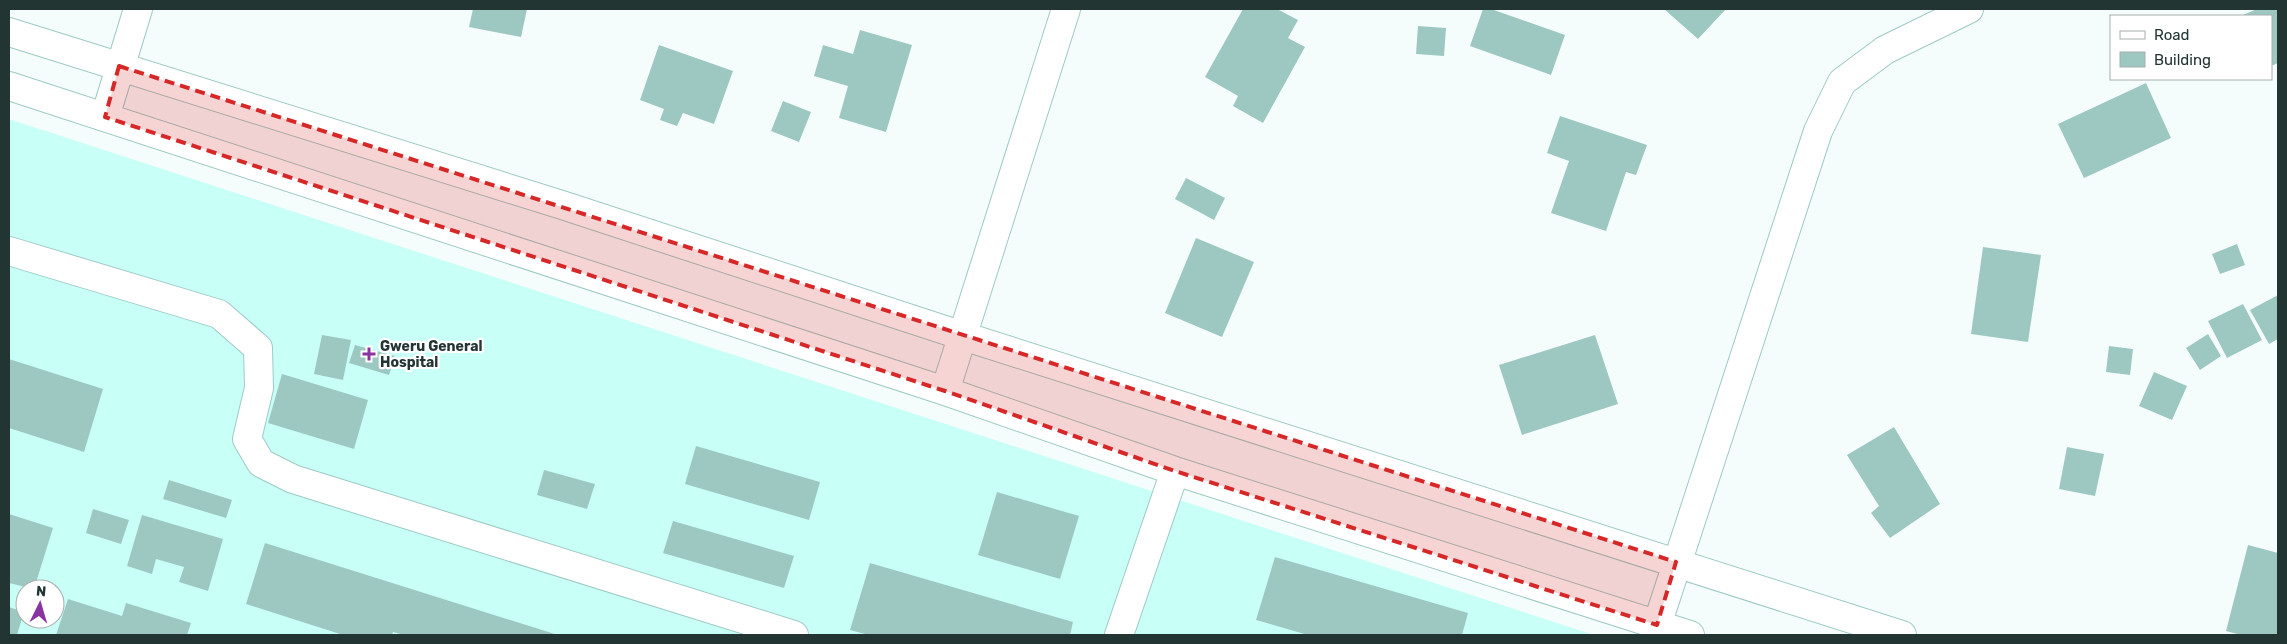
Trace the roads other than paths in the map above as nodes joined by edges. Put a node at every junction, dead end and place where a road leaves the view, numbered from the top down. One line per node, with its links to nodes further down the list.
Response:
1 (138, 9): 5 (street)
2 (1066, 9): 9 (street)
3 (1969, 9): 12 (street)
4 (9, 32): 5 (street)
5 (119, 66): 7 (street); 9 (street)
6 (9, 86): 7 (street)
7 (105, 117): 10 (street)
8 (9, 251): 14 (street)
9 (963, 336): 10 (street); 12 (street)
10 (946, 391): 11 (street)
11 (1175, 471): 13 (street); 15 (street)
12 (1676, 562): 13 (street); 17 (street)
13 (1657, 625): 16 (street)
14 (794, 635)
15 (1119, 635)
16 (1690, 635)
17 (1902, 635)

